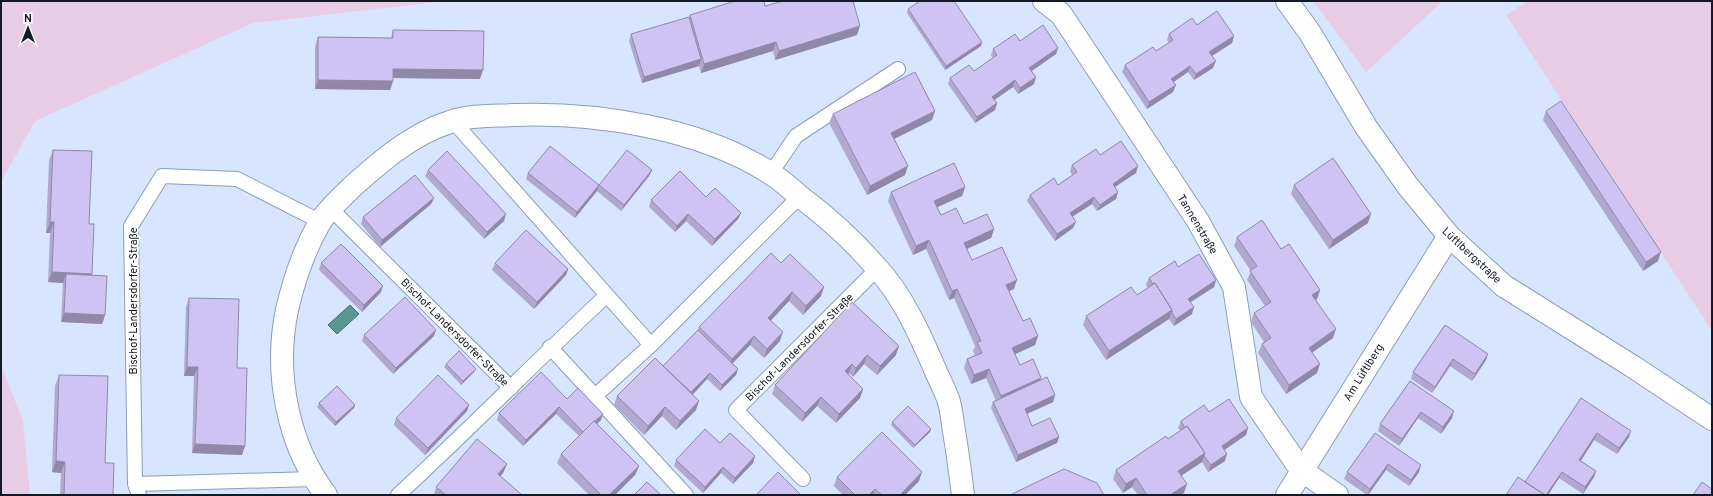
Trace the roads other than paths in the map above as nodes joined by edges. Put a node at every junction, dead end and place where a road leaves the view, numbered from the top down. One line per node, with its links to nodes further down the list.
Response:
1 (1044, 1): 16 (street, Tannenstraße)
2 (1287, 1): 8 (street, Lüftlbergstraße)
3 (898, 69): 5 (lane)
4 (453, 121): 5 (street, Bischof-Landersdorfer-Straße); 7 (street, Bischof-Landersdorfer-Straße); 10 (lane)
5 (771, 173): 6 (street, Bischof-Landersdorfer-Straße)
6 (800, 196): 9 (street, Bischof-Landersdorfer-Straße); 11 (lane)
7 (325, 215): 13 (lane, Bischof-Landersdorfer-Straße); 18 (street, Bischof-Landersdorfer-Straße); 19 (lane, Bischof-Landersdorfer-Straße)
8 (1449, 236): 15 (street, Lüftlbergstraße); 16 (street, Am Lüftlberg)
9 (878, 268): 17 (lane, Bischof-Landersdorfer-Straße); 22 (street, Bischof-Landersdorfer-Straße)
10 (607, 295): 11 (lane); 12 (lane, Bischof-Landersdorfer-Straße)
11 (651, 345): 14 (lane)
12 (550, 348): 13 (lane, Bischof-Landersdorfer-Straße); 14 (lane)
13 (511, 388): 20 (lane, Bischof-Landersdorfer-Straße)
14 (595, 396): 21 (lane)
15 (1712, 419)
16 (1301, 470): 23 (street); 24 (street)
17 (803, 479)
18 (320, 487): 19 (lane, Bischof-Landersdorfer-Straße)
19 (137, 489)
20 (398, 495)
21 (686, 495)
22 (963, 495)
23 (1287, 495)
24 (1337, 495)

